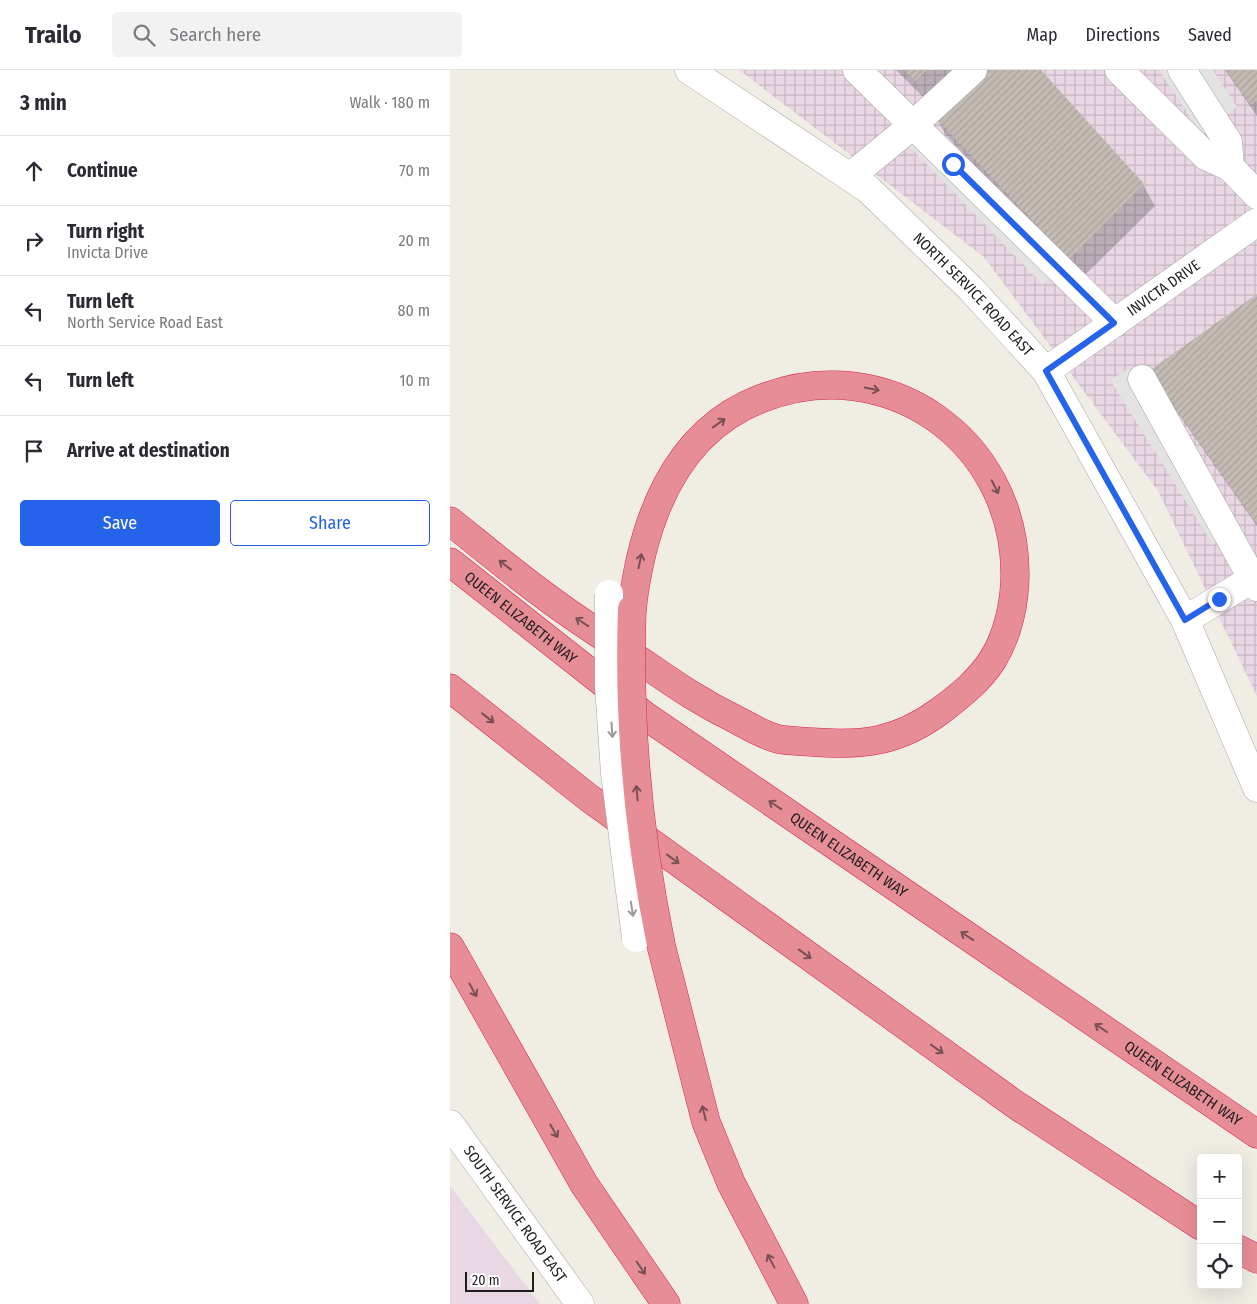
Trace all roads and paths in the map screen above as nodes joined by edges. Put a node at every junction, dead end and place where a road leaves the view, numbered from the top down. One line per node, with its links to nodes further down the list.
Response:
1 (688, 70): 8 (street, NORTH SERVICE ROAD EAST)
2 (857, 70): 6 (street)
3 (973, 70): 6 (street)
4 (1119, 70): 7 (street)
5 (1182, 70): 7 (street)
6 (913, 125): 8 (street); 11 (street)
7 (1230, 167): 9 (street)
8 (851, 176): 12 (street, NORTH SERVICE ROAD EAST)
9 (1257, 195)
10 (1257, 222): 11 (street, INVICTA DRIVE)
11 (1114, 323): 12 (street, INVICTA DRIVE)
12 (1046, 371): 18 (street, NORTH SERVICE ROAD EAST)
13 (1142, 380): 16 (street)
14 (450, 521): 21 (highway, one-way to 14, bridge)
15 (450, 562): 24 (highway, QUEEN ELIZABETH WAY, one-way to 15)
16 (1255, 581): 18 (street)
17 (609, 594): 21 (street, one-way to 21, bridge)
18 (1185, 620): 20 (street, NORTH SERVICE ROAD EAST)
19 (450, 688): 25 (highway, one-way to 25)
20 (1257, 788)
21 (649, 941): 30 (highway, one-way to 21)
22 (450, 947): 29 (highway, one-way to 29)
23 (450, 1124): 28 (street, SOUTH SERVICE ROAD EAST)
24 (1257, 1134)
25 (1197, 1223)
26 (1242, 1251): 27 (highway)
27 (1257, 1259)
28 (580, 1304)
29 (666, 1304)
30 (794, 1304)

